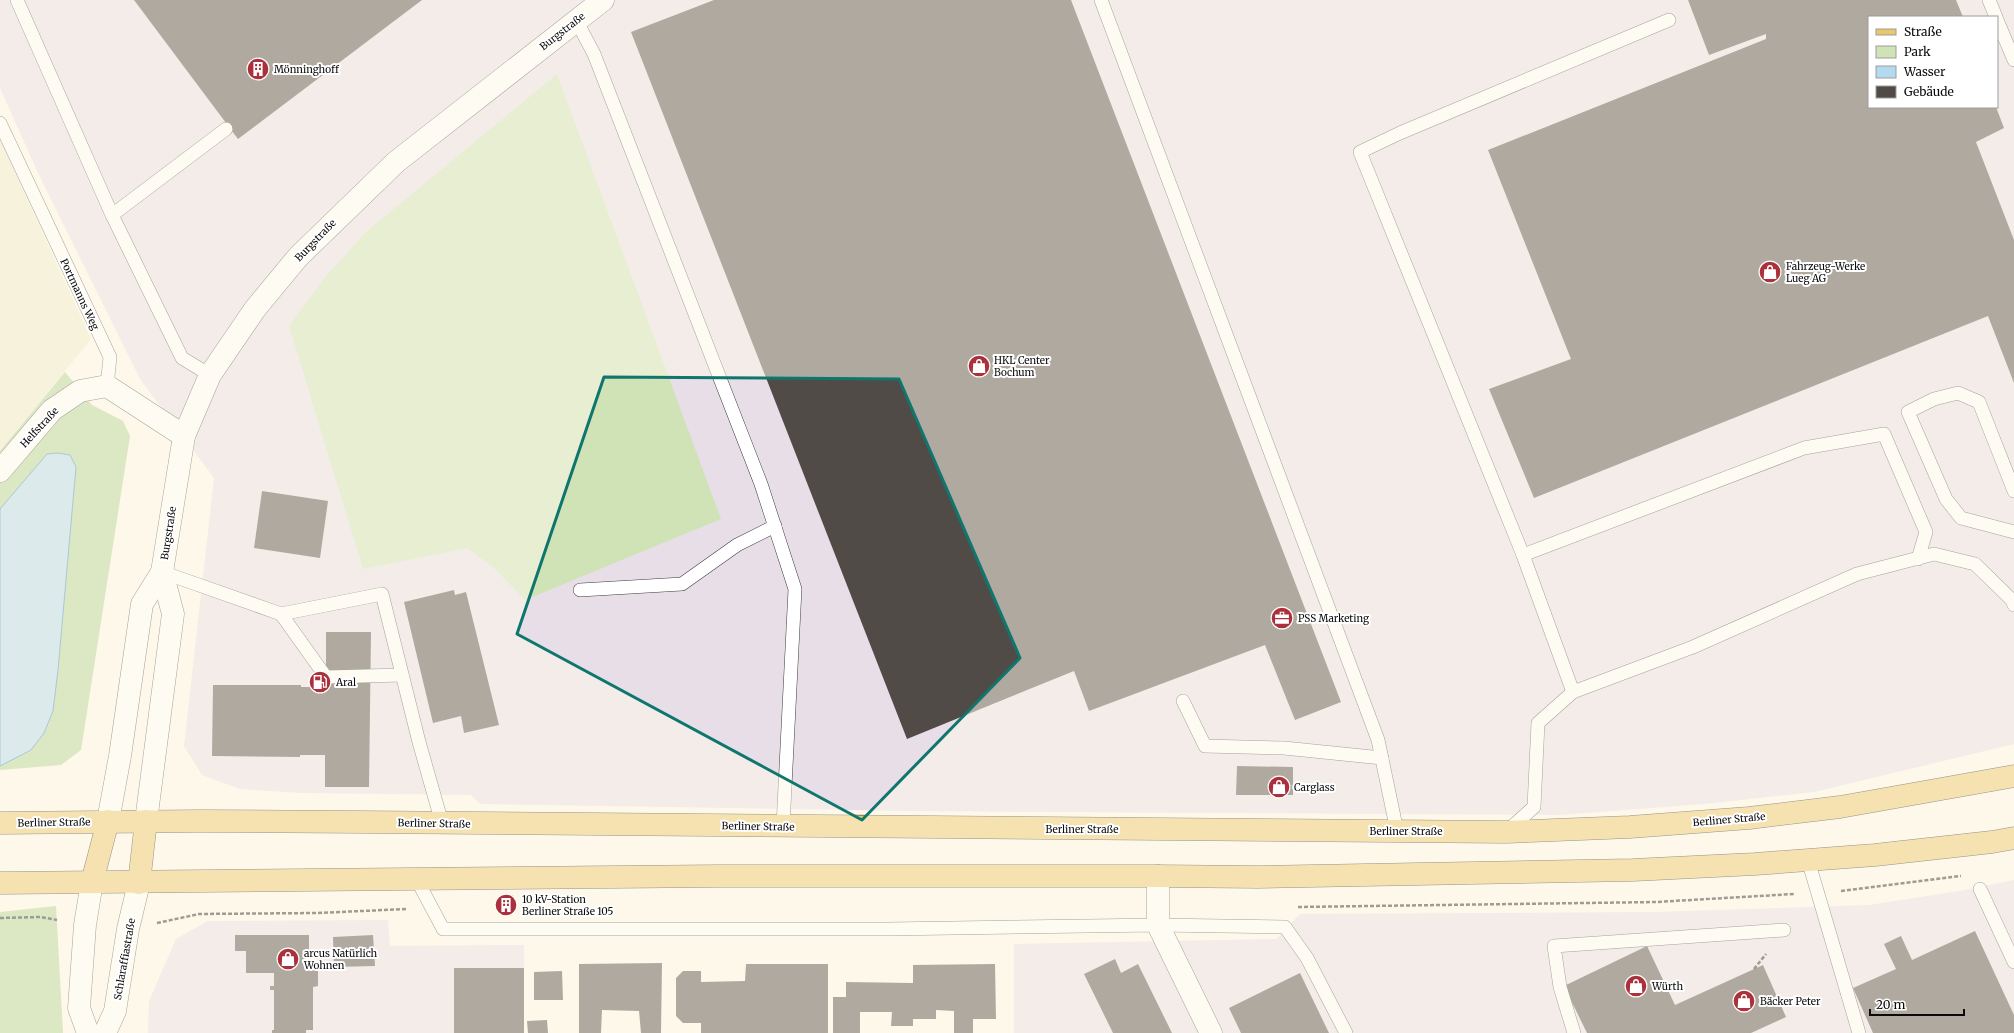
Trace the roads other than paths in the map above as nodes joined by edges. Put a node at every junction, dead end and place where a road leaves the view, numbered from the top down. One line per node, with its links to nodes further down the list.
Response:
1 (17, 0): 12 (lane)
2 (603, 0): 6 (street, Burgstraße)
3 (1102, 0): 29 (lane)
4 (1988, 0): 5 (lane)
5 (1996, 16)
6 (576, 20): 13 (street, Burgstraße); 18 (lane)
7 (1669, 20): 20 (lane)
8 (1998, 22): 9 (lane)
9 (2014, 60)
10 (0, 123): 14 (lane, Portmanns Weg)
11 (226, 129): 12 (lane)
12 (112, 215): 13 (lane)
13 (210, 375): 15 (street, Burgstraße)
14 (107, 386): 15 (street); 16 (street, Helfstraße)
15 (184, 436): 22 (street, Burgstraße)
16 (0, 471)
17 (2014, 491): 19 (lane)
18 (775, 526): 23 (lane); 35 (lane)
19 (2014, 532)
20 (1523, 555): 21 (lane); 27 (lane)
21 (1918, 559): 24 (lane); 27 (lane)
22 (162, 572): 25 (lane); 31 (street, Burgstraße); 32 (street, Burgstraße)
23 (580, 590)
24 (2014, 605)
25 (281, 614): 26 (lane); 26 (lane)
26 (402, 676): 34 (lane)
27 (1573, 692): 37 (lane)
28 (1183, 701): 29 (lane)
29 (1382, 758): 36 (lane)
30 (2014, 776): 37 (main road, Berliner Straße)
31 (146, 821): 32 (main road, Berliner Straße); 34 (main road, Berliner Straße); 44 (main road)
32 (108, 822): 33 (main road, Berliner Straße); 42 (main road)
33 (0, 823)
34 (442, 823): 35 (main road, Berliner Straße)
35 (784, 826): 36 (main road, Berliner Straße)
36 (1398, 831): 37 (main road, Berliner Straße)
37 (1506, 832)
38 (2014, 838): 39 (main road)
39 (1808, 860): 40 (main road); 54 (lane)
40 (1158, 876): 41 (main road); 46 (street)
41 (417, 880): 44 (main road); 46 (lane)
42 (92, 882): 43 (main road); 44 (main road); 49 (street)
43 (0, 883)
44 (139, 883): 50 (street, Schlaraffiastraße)
45 (1980, 890): 48 (lane)
46 (1158, 925): 51 (street); 52 (lane)
47 (1784, 930): 53 (lane)
48 (2014, 962)
49 (88, 1033)
50 (105, 1033)
51 (1211, 1033)
52 (1346, 1033)
53 (1574, 1033)
54 (1859, 1033)

